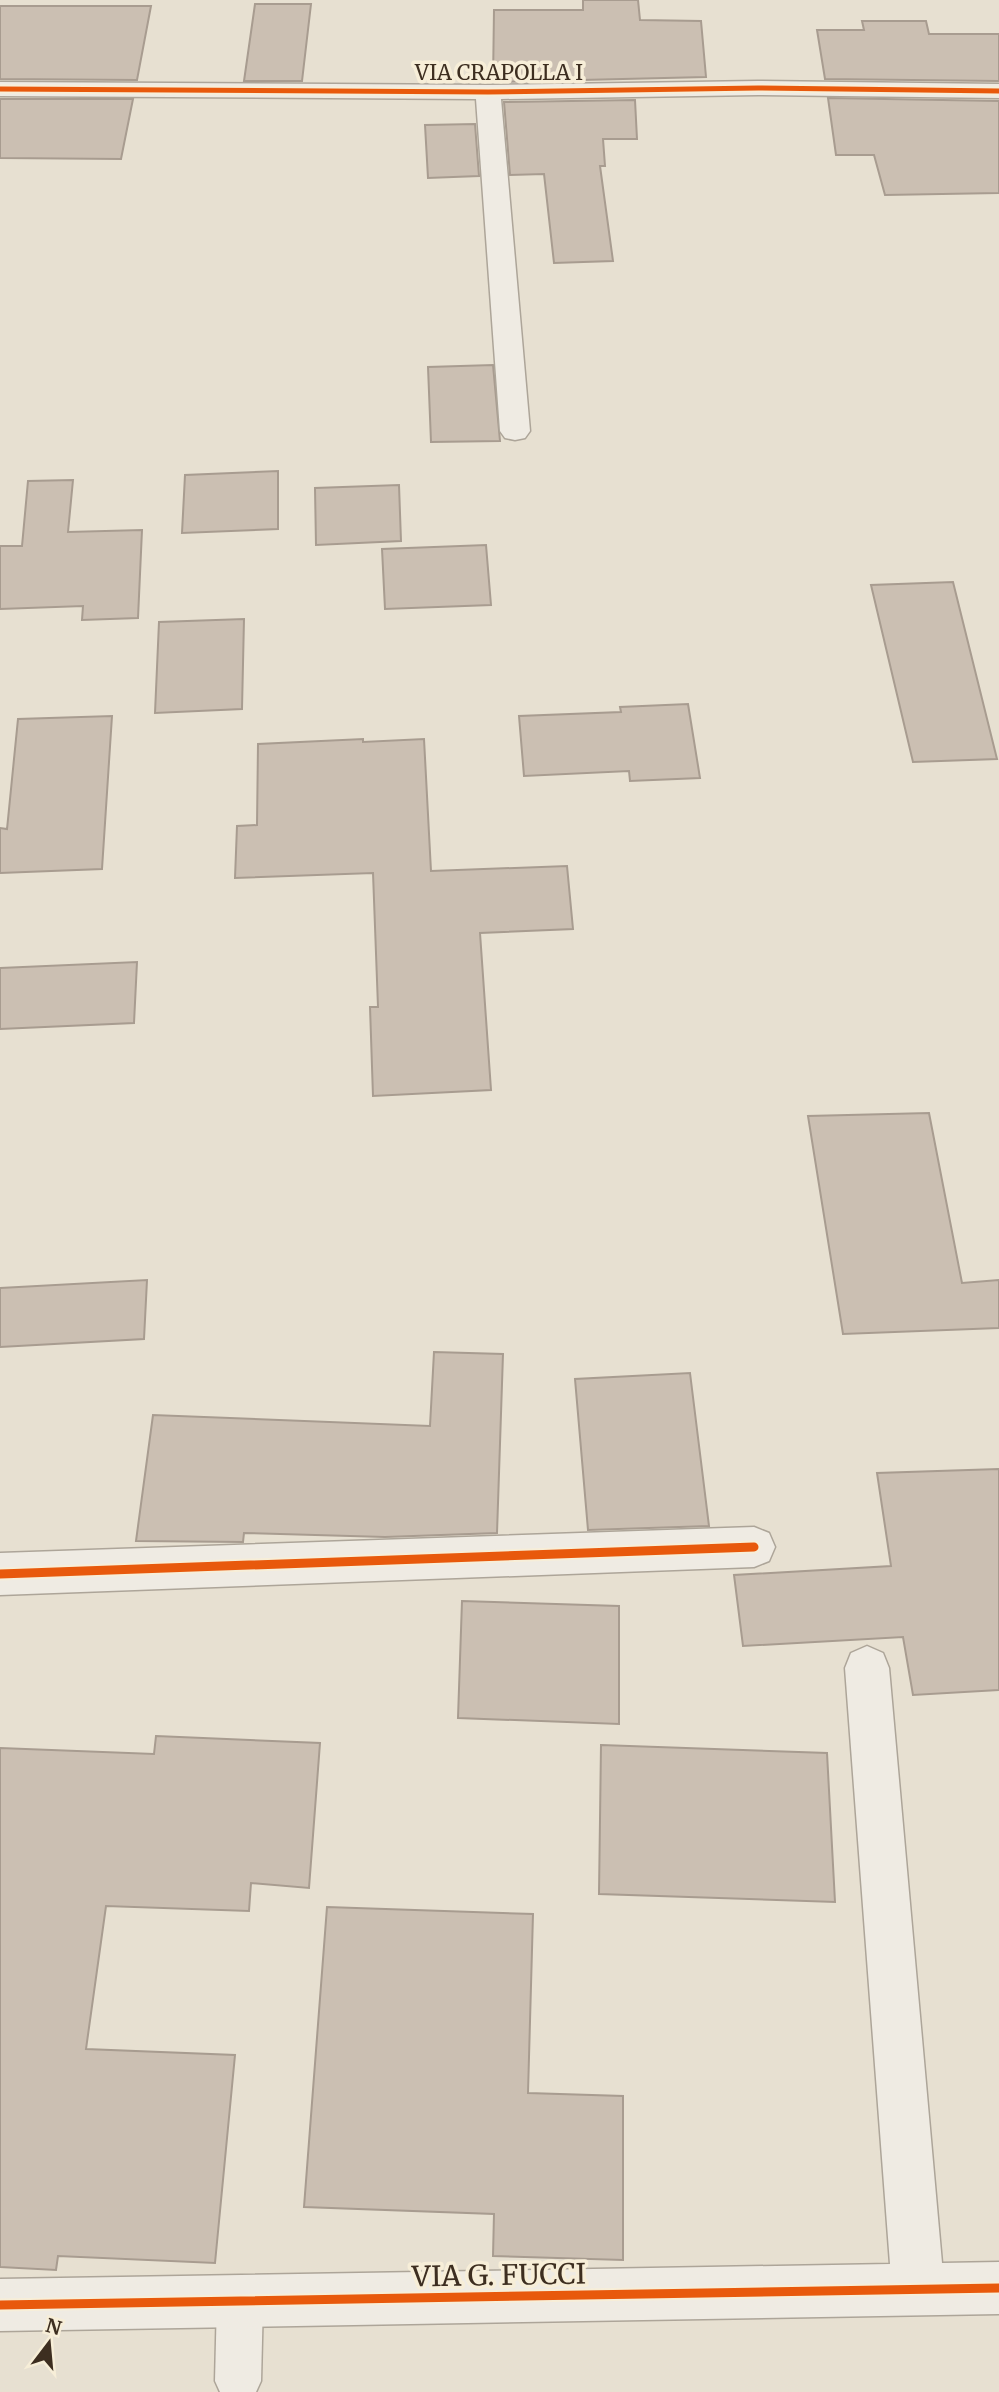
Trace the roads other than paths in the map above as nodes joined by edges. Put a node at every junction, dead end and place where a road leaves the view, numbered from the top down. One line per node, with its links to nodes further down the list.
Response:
1 (0, 89): 3 (street, VIA CRAPOLLA I)
2 (999, 91): 3 (street, VIA CRAPOLLA I)
3 (488, 92): 4 (street)
4 (515, 431)
5 (754, 1546): 6 (street)
6 (0, 1574)
7 (867, 1668): 9 (street)
8 (999, 2288): 9 (street, VIA G. FUCCI)
9 (918, 2289): 10 (street, VIA G. FUCCI)
10 (240, 2300): 11 (street, VIA G. FUCCI); 12 (lane)
11 (0, 2305)
12 (238, 2381)

